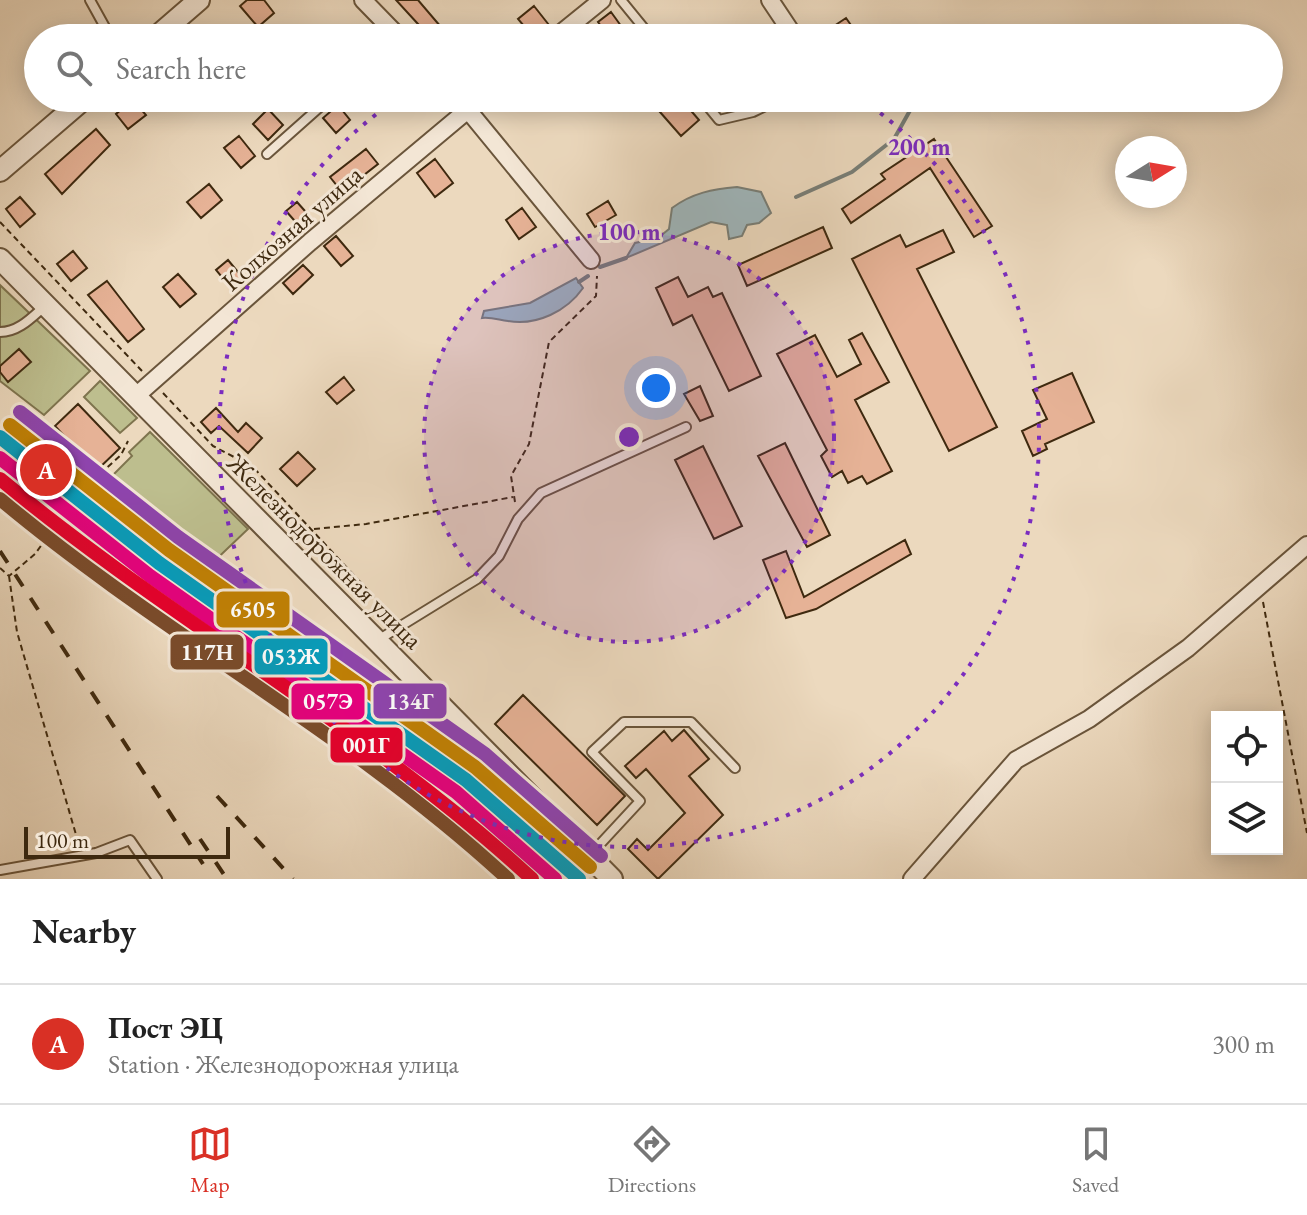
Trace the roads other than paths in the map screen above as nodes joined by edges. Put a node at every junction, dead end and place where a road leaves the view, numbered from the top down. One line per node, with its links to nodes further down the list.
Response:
1 (90, 0): 7 (lane)
2 (199, 0): 8 (street)
3 (363, 0): 9 (street)
4 (602, 0): 10 (street)
5 (621, 0): 11 (lane)
6 (770, 0): 12 (street)
7 (103, 24)
8 (171, 24)
9 (386, 24)
10 (572, 24)
11 (641, 24)
12 (784, 24)
13 (69, 112): 20 (street)
14 (314, 112): 19 (lane)
15 (454, 112): 25 (street, Колхозная улица)
16 (470, 112): 22 (street)
17 (712, 112): 18 (lane)
18 (753, 112)
19 (267, 154)
20 (0, 171)
21 (0, 259): 23 (street, Железнодорожная улица)
22 (591, 260)
23 (46, 305): 24 (lane); 25 (street, Железнодорожная улица)
24 (0, 332)
25 (136, 396): 28 (street, Железнодорожная улица)
26 (686, 427): 28 (lane)
27 (1307, 545): 34 (street)
28 (377, 640): 30 (street, Железнодорожная улица)
29 (735, 768): 30 (lane)
30 (589, 856): 33 (street, Железнодорожная улица)
31 (0, 870): 32 (lane)
32 (157, 879)
33 (612, 879)
34 (912, 879)

